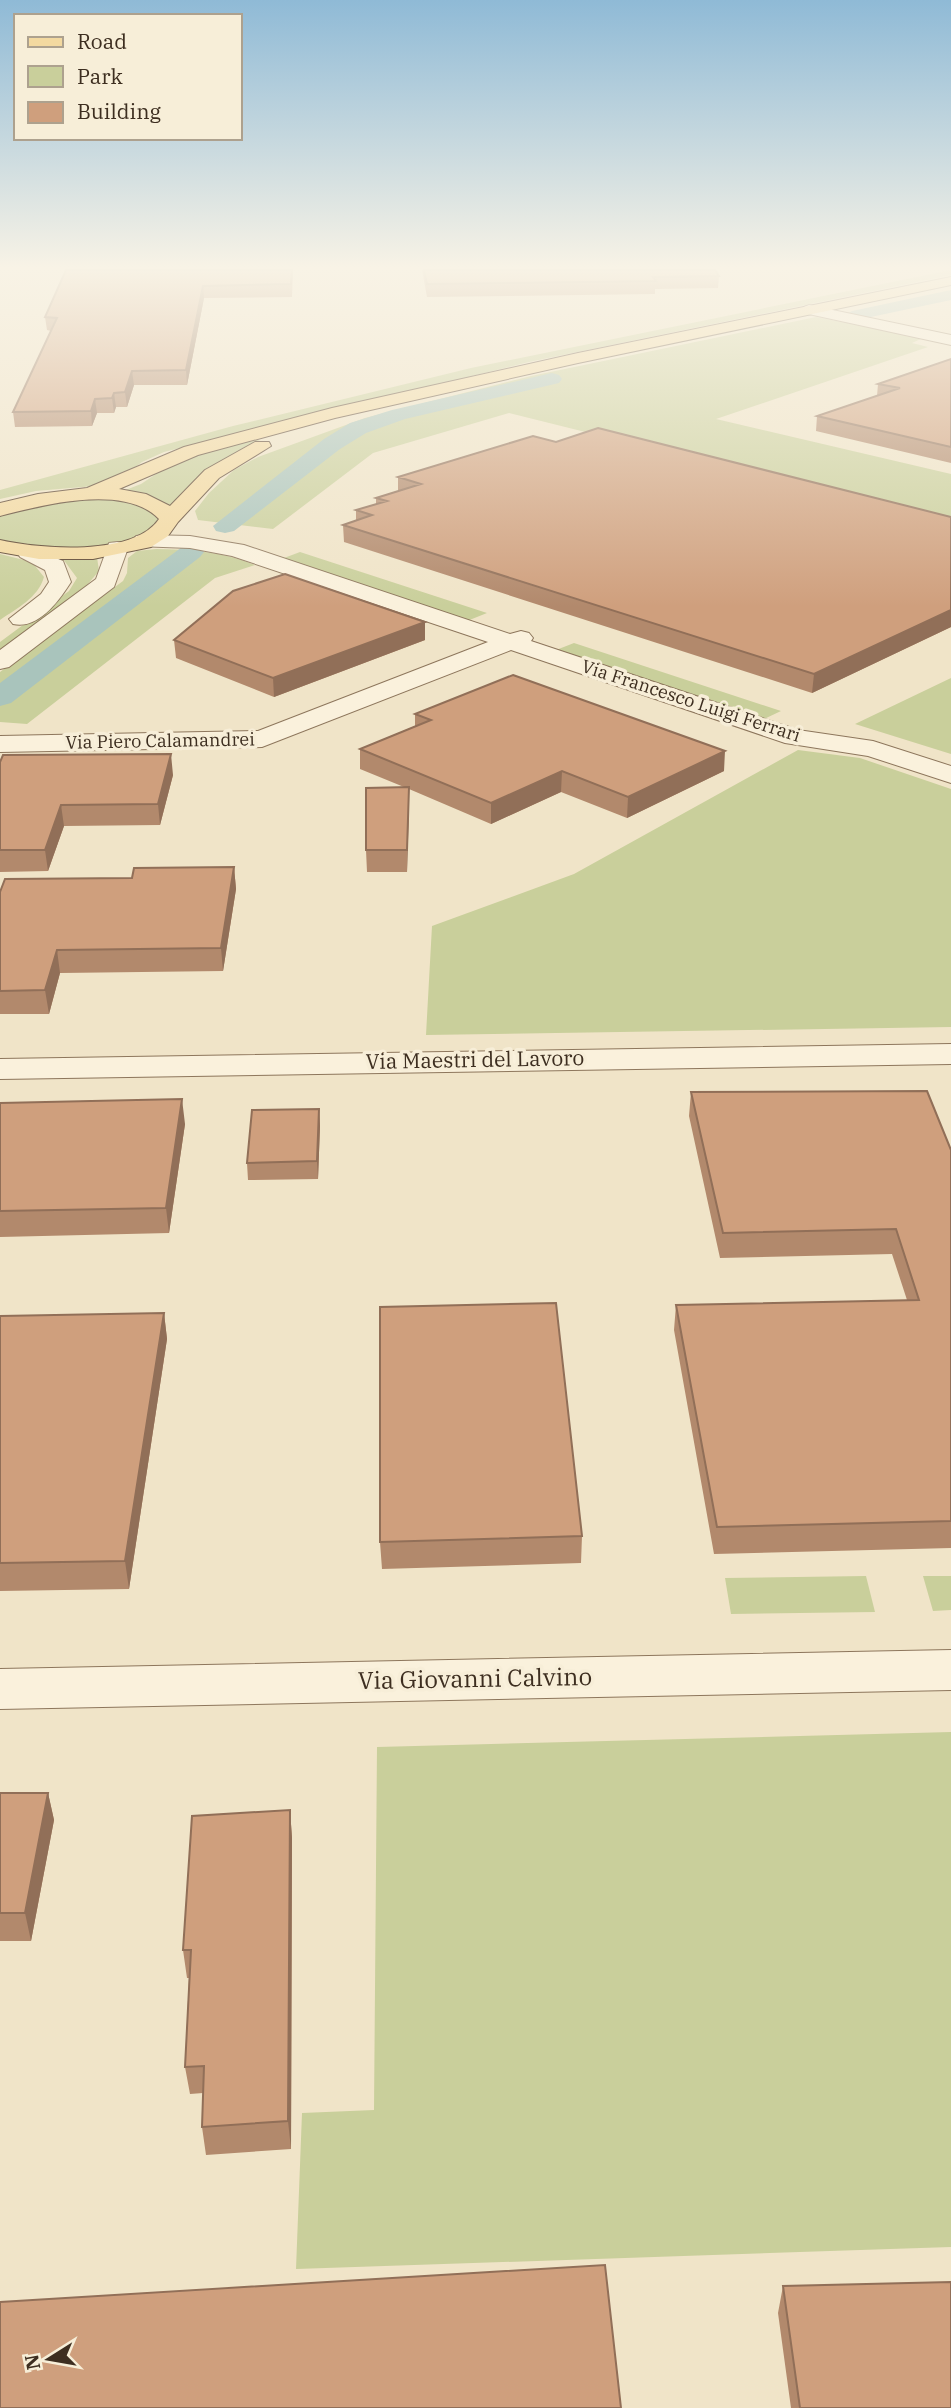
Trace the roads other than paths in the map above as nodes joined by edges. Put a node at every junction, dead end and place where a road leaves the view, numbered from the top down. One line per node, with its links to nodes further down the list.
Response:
1 (474, 382): 2 (main road)
2 (447, 388): 3 (main road); 5 (main road)
3 (91, 494): 4 (main road); 5 (main road)
4 (5, 507)
5 (170, 520): 6 (main road); 7 (street)
6 (144, 541): 9 (main road); 11 (street, Via Francesco Luigi Ferrari)
7 (285, 543): 11 (street); 12 (street)
8 (0, 545): 10 (main road)
9 (117, 548): 10 (main road); 16 (street)
10 (28, 552): 15 (street)
11 (253, 555): 13 (street, Via Francesco Luigi Ferrari)
12 (415, 586)
13 (509, 629): 14 (street); 18 (street, Via Piero Calamandrei); 19 (street, Via Francesco Luigi Ferrari)
14 (544, 629)
15 (0, 634)
16 (0, 662)
17 (808, 716): 19 (street, Via Francesco Luigi Ferrari)
18 (0, 744)
19 (873, 749): 20 (street, Via Francesco Luigi Ferrari)
20 (951, 775)
21 (951, 1054): 22 (street, Via Maestri del Lavoro)
22 (0, 1069)
23 (951, 1670): 24 (street, Via Giovanni Calvino)
24 (0, 1689)

